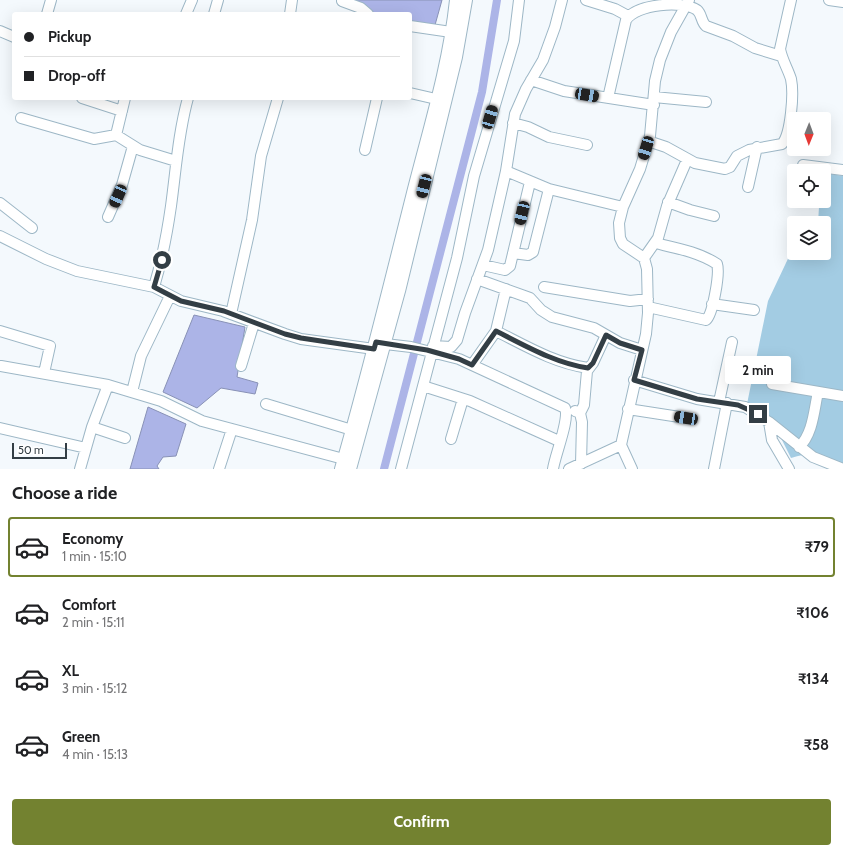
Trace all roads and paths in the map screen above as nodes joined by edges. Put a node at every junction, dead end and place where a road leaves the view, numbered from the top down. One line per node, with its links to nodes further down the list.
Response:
1 (52, 0): 16 (street)
2 (192, 0): 17 (street)
3 (218, 0): 18 (street)
4 (292, 0): 19 (street)
5 (456, 0): 24 (main road)
6 (466, 0): 80 (main road)
7 (519, 0): 81 (street)
8 (562, 0): 27 (street)
9 (586, 0): 21 (street)
10 (791, 0): 26 (street)
11 (829, 0): 13 (street)
12 (342, 1): 20 (street)
13 (843, 2)
14 (687, 3): 15 (street); 26 (street); 36 (street)
15 (646, 4): 21 (street)
16 (48, 12)
17 (187, 12)
18 (215, 12)
19 (290, 12)
20 (366, 12)
21 (628, 16): 29 (street)
22 (412, 26): 24 (street)
23 (0, 31): 25 (street)
24 (451, 32): 30 (main road)
25 (12, 36)
26 (781, 56): 45 (street)
27 (531, 80): 29 (street); 40 (street)
28 (412, 93): 30 (street)
29 (608, 98): 36 (street)
30 (436, 99): 80 (main road)
31 (88, 100): 38 (street)
32 (125, 100): 38 (street)
33 (188, 100): 48 (street)
34 (277, 100): 74 (street)
35 (377, 100): 46 (street)
36 (654, 101): 37 (street); 42 (street)
37 (706, 102)
38 (122, 111): 41 (street)
39 (21, 118): 41 (street)
40 (513, 123): 43 (street); 51 (street)
41 (116, 135): 44 (street)
42 (648, 141): 47 (street); 57 (street)
43 (587, 145)
44 (133, 146): 48 (street); 59 (street)
45 (757, 147): 47 (street); 53 (street)
46 (366, 150)
47 (687, 160): 55 (street)
48 (176, 161): 67 (street)
49 (831, 168): 50 (street)
50 (843, 170)
51 (506, 171): 52 (street); 65 (street)
52 (530, 182): 54 (street); 63 (street)
53 (748, 187)
54 (549, 189): 57 (street); 63 (street)
55 (668, 202): 58 (street); 62 (street)
56 (0, 203): 60 (street)
57 (624, 208): 64 (street)
58 (714, 216)
59 (108, 217)
60 (32, 228)
61 (0, 236): 67 (street)
62 (655, 243): 64 (street); 72 (street)
63 (513, 253): 65 (street)
64 (644, 258): 71 (street)
65 (483, 265): 66 (street)
66 (478, 279): 69 (street); 81 (street)
67 (154, 287): 70 (street)
68 (544, 287): 71 (street)
69 (506, 289): 77 (street); 78 (street)
70 (170, 296): 74 (street); 92 (street)
71 (648, 303): 72 (street); 82 (street)
72 (712, 304): 73 (street)
73 (754, 310)
74 (231, 314): 75 (street)
75 (254, 323): 80 (street); 85 (street)
76 (0, 331): 87 (street)
77 (496, 331): 83 (street); 86 (street)
78 (606, 335): 82 (street); 86 (street)
79 (732, 342): 96 (street)
80 (378, 345): 81 (street); 106 (main road); 113 (main road)
81 (431, 349): 83 (street); 91 (street)
82 (642, 350): 88 (street)
83 (472, 365): 98 (street)
84 (1, 366): 87 (street)
85 (241, 366)
86 (588, 368): 100 (street)
87 (44, 373): 90 (street)
88 (634, 380): 96 (street); 99 (street)
89 (772, 384): 93 (street)
90 (108, 385): 92 (street); 103 (street)
91 (423, 386): 95 (street); 117 (street)
92 (132, 392): 105 (street)
93 (818, 392): 94 (street); 111 (street)
94 (843, 396)
95 (463, 399): 108 (street); 109 (street)
96 (723, 403): 102 (street); 121 (street)
97 (266, 404): 106 (street)
98 (565, 408): 100 (street); 109 (street)
99 (628, 409): 101 (street); 110 (street)
100 (580, 413): 114 (street)
101 (686, 418)
102 (769, 422): 111 (street); 122 (street)
103 (92, 427): 107 (street); 112 (street)
104 (0, 428): 112 (street)
105 (232, 429): 113 (street); 116 (street)
106 (352, 430): 113 (main road)
107 (125, 438)
108 (451, 439)
109 (560, 441): 118 (street)
110 (621, 445): 114 (street); 120 (street)
111 (799, 447): 123 (street)
112 (86, 448): 115 (street)
113 (347, 464)
114 (581, 464): 119 (street)
115 (80, 469)
116 (219, 469)
117 (401, 469)
118 (553, 469)
119 (569, 469)
120 (632, 469)
121 (714, 469)
122 (788, 469)
123 (843, 469)

